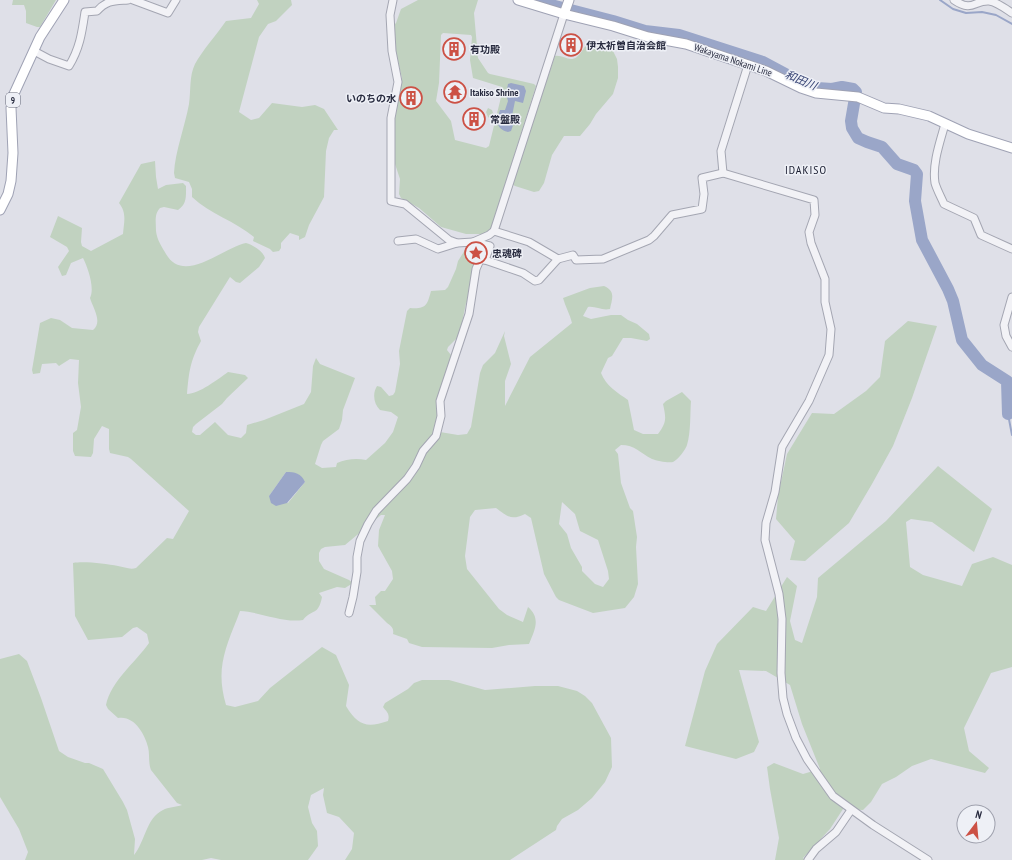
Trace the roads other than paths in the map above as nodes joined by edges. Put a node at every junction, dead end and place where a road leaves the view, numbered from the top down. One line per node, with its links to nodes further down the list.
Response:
1 (64, 0): 10 (main road, 9)
2 (128, 0): 10 (street)
3 (133, 0): 4 (street)
4 (176, 0)
5 (393, 0): 19 (street)
6 (518, 0): 8 (main road, Wakayama Nokami Line)
7 (954, 0): 9 (street)
8 (566, 8): 11 (main road, Wakayama Nokami Line); 16 (street)
9 (1012, 13)
10 (34, 51): 15 (main road, 9)
11 (748, 65): 12 (main road, Wakayama Nokami Line); 14 (street)
12 (945, 124): 13 (main road, Wakayama Nokami Line); 20 (street)
13 (1012, 148)
14 (723, 173): 21 (street); 26 (street)
15 (0, 210)
16 (494, 231): 18 (street); 21 (street)
17 (398, 241): 19 (street)
18 (473, 242): 19 (street); 22 (street)
19 (457, 243)
20 (1012, 249)
21 (558, 259): 22 (street)
22 (485, 260): 25 (street)
23 (1012, 297): 24 (street)
24 (1012, 347)
25 (349, 613)
26 (850, 810): 27 (street); 28 (street)
27 (808, 860)
28 (928, 860)

